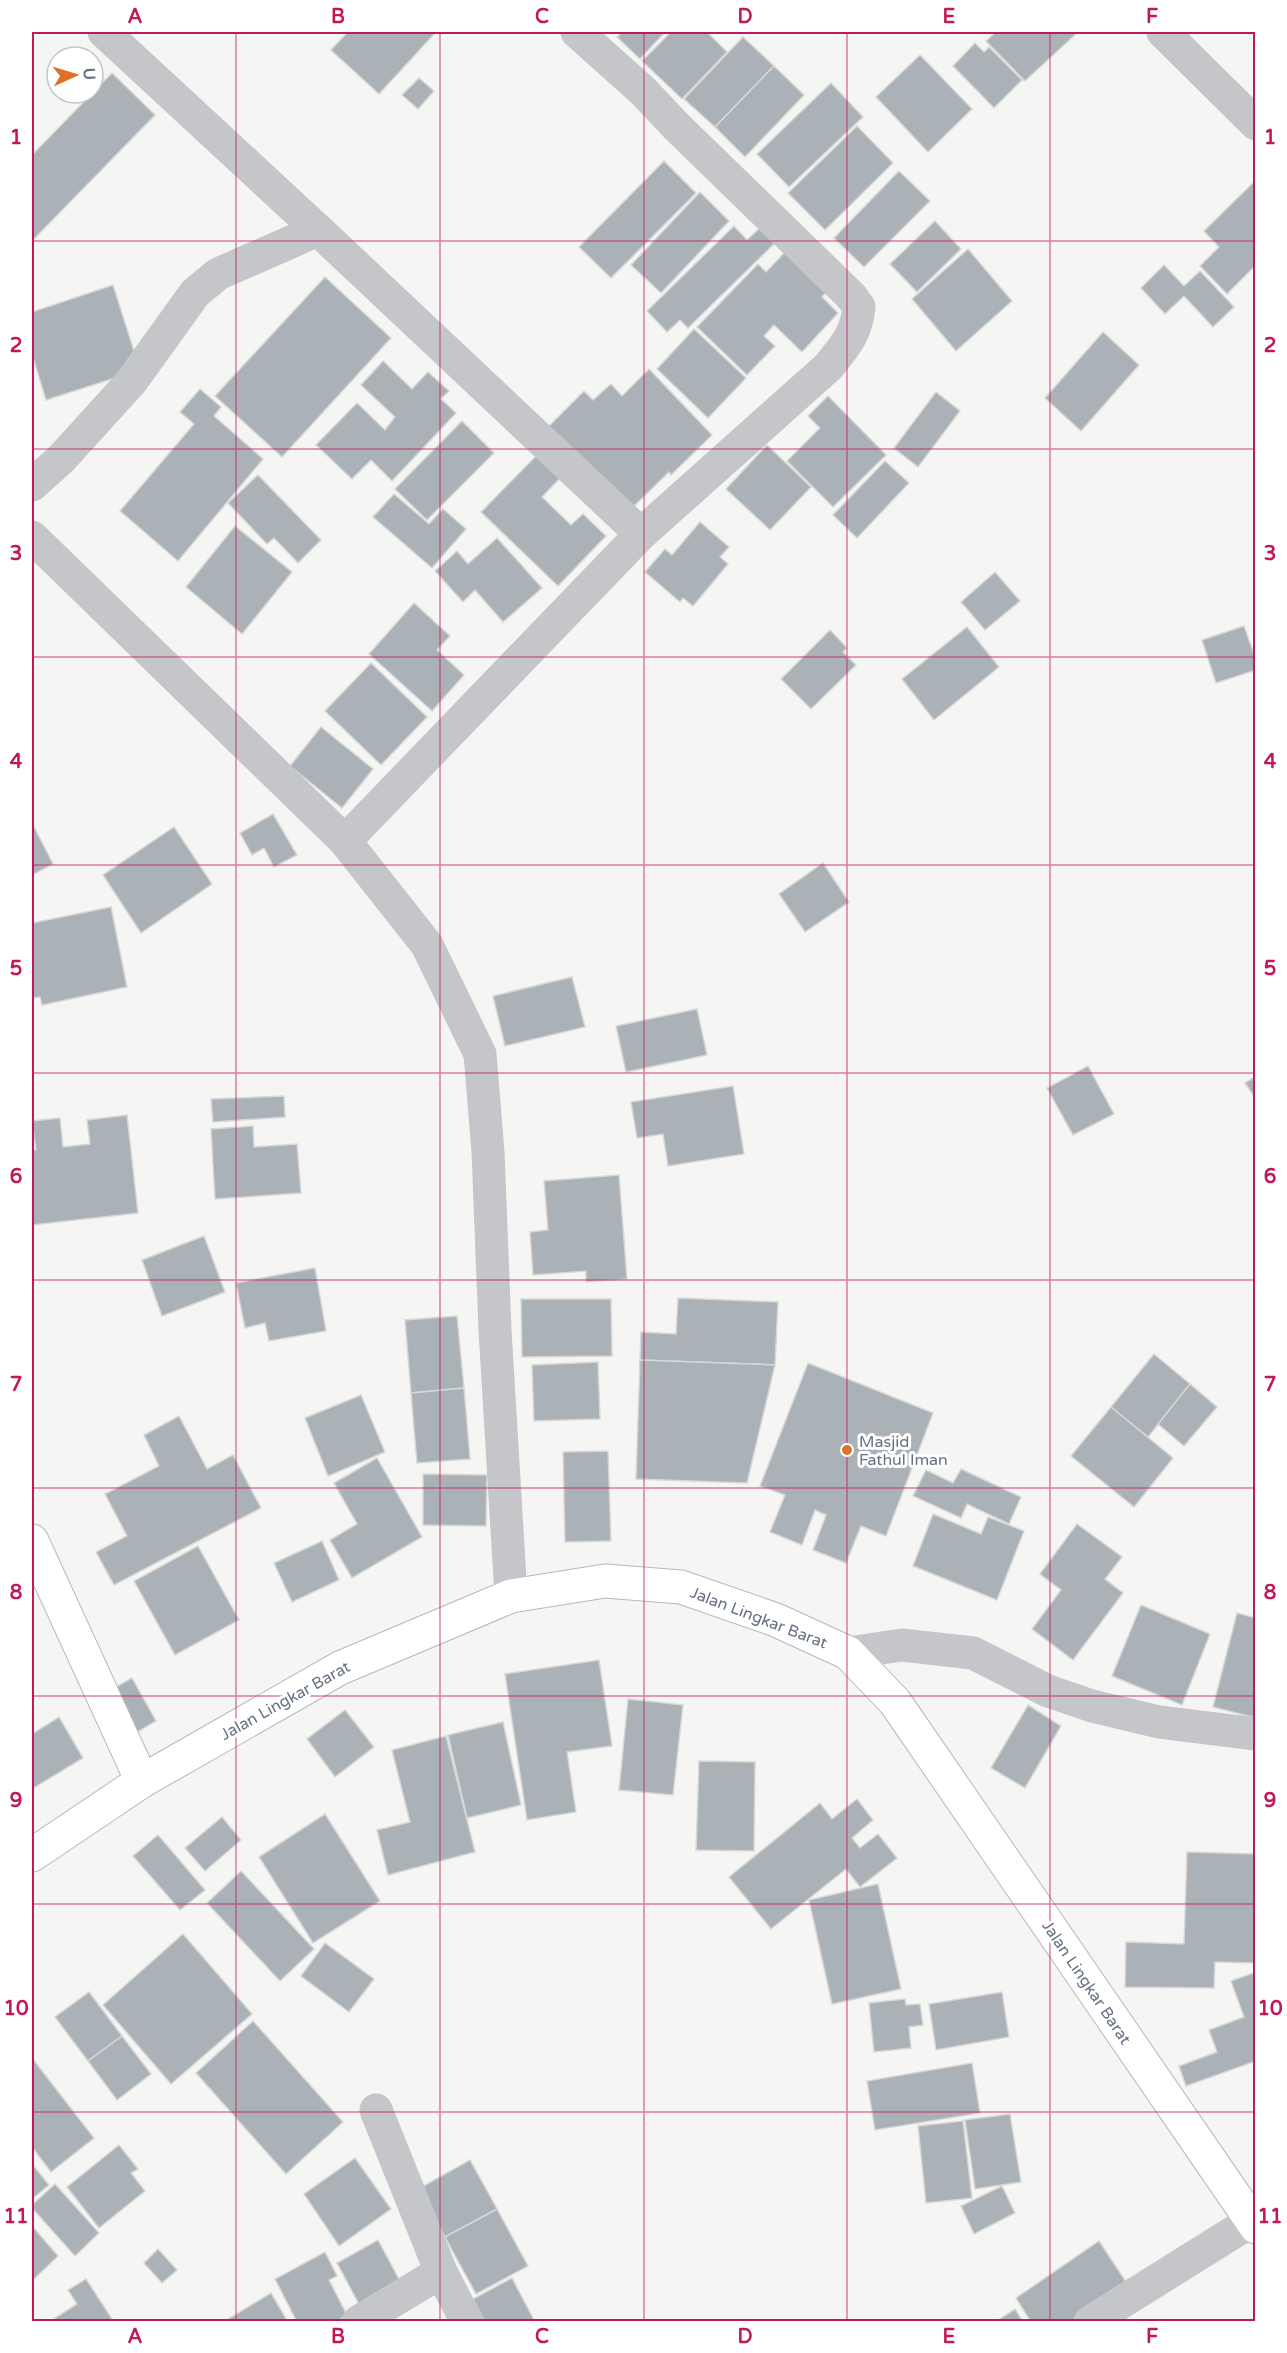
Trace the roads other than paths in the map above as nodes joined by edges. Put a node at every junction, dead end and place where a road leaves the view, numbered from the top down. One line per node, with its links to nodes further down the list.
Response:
1 (104, 32): 5 (street)
2 (580, 32): 7 (street)
3 (1163, 32): 4 (street)
4 (1256, 124)
5 (318, 230): 6 (street); 7 (street)
6 (32, 485)
7 (640, 534): 9 (street)
8 (32, 537): 9 (street)
9 (345, 841): 11 (street)
10 (32, 1541): 14 (main road)
11 (511, 1596): 12 (main road, Jalan Lingkar Barat); 14 (main road, Jalan Lingkar Barat)
12 (848, 1653): 13 (street); 17 (main road, Jalan Lingkar Barat)
13 (1256, 1734)
14 (142, 1781): 15 (main road, Jalan Lingkar Barat)
15 (32, 1855)
16 (376, 2110): 18 (street)
17 (1253, 2224): 21 (street)
18 (441, 2272): 19 (street); 20 (street)
19 (358, 2322)
20 (467, 2322)
21 (1090, 2322)

